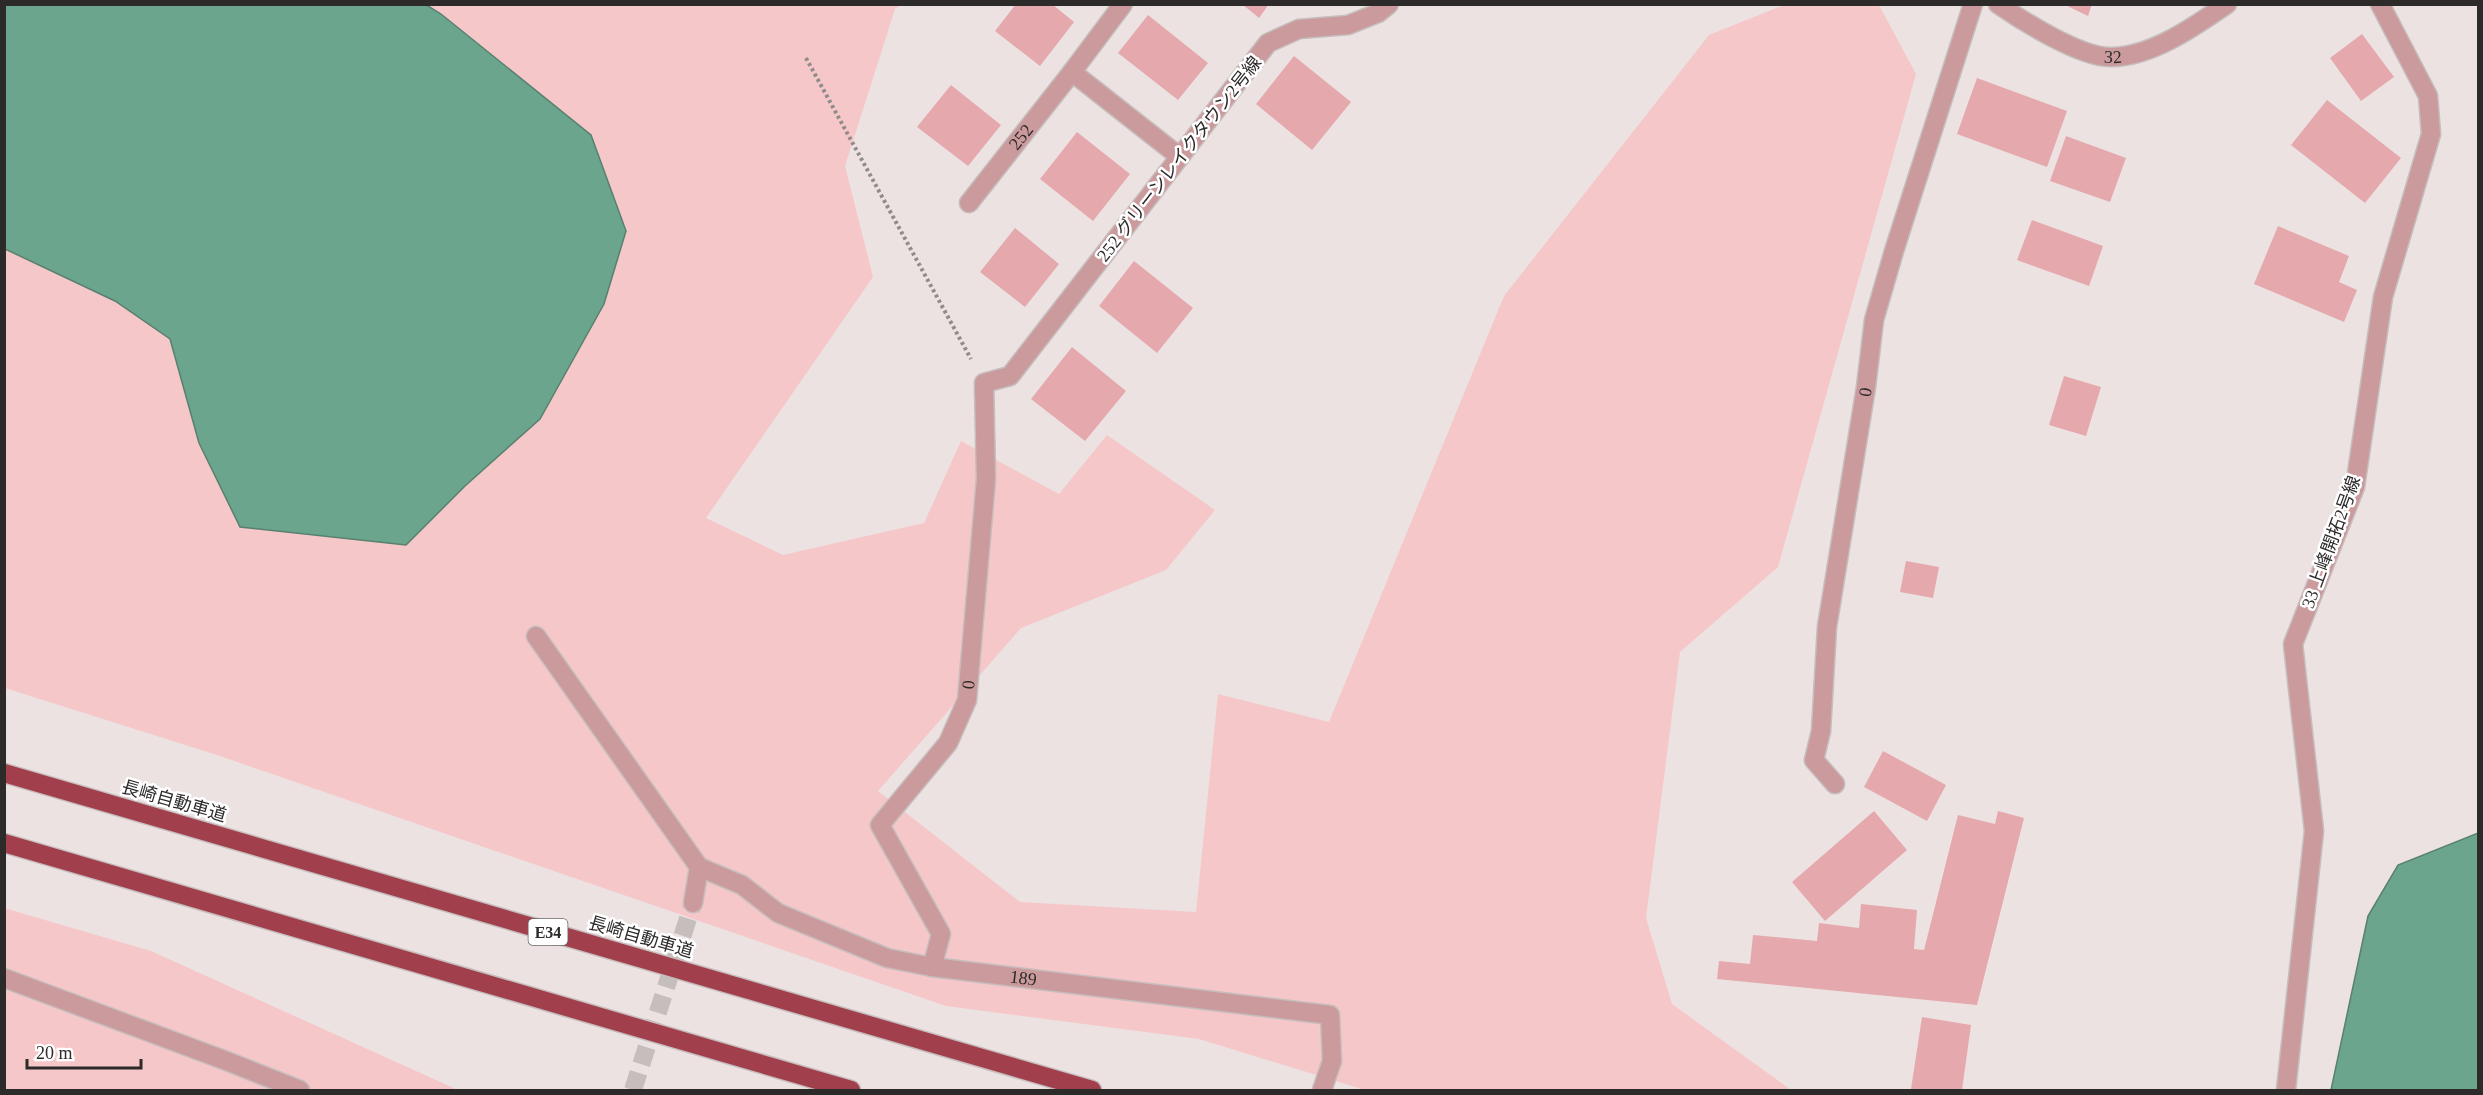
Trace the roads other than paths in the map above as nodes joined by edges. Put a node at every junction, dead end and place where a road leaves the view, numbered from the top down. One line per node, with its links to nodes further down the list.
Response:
1 (1123, 4): 7 (street, 252)
2 (1389, 4): 8 (street, 252 グリーンレイクタウン2号線)
3 (1973, 4): 13 (street, 0)
4 (1998, 4): 5 (street, 32)
5 (2227, 4)
6 (2381, 7): 23 (street, 33 上峰開拓2号線)
7 (1072, 72): 8 (street); 9 (street, 252)
8 (1180, 157): 10 (street, 252 グリーンレイクタウン2号線)
9 (969, 203)
10 (984, 383): 17 (street, 0)
11 (537, 636): 15 (street)
12 (4, 773): 21 (highway, 長崎自動車道 / E34)
13 (1835, 784)
14 (4, 843): 20 (highway)
15 (699, 867): 16 (street); 17 (street, 189)
16 (693, 903)
17 (932, 967): 22 (street, 189)
18 (4, 978): 19 (street)
19 (300, 1090)
20 (851, 1090)
21 (1092, 1090)
22 (1322, 1090)
23 (2286, 1090)

